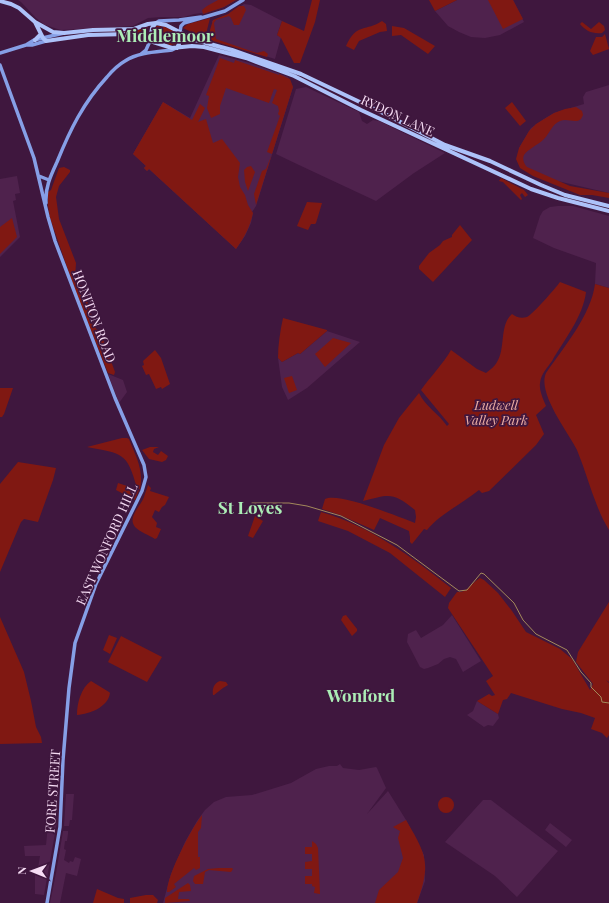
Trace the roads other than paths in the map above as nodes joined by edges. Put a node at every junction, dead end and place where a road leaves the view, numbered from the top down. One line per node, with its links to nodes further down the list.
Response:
1 (243, 0): 3 (main road)
2 (0, 1): 4 (main road)
3 (208, 16): 5 (main road); 6 (main road)
4 (35, 22): 7 (main road); 8 (main road)
5 (156, 23): 6 (main road, RYDON LANE); 7 (main road); 11 (main road)
6 (180, 32): 13 (main road); 19 (main road, RYDON LANE)
7 (64, 33): 10 (main road)
8 (41, 34): 9 (main road); 10 (main road)
9 (36, 40): 10 (main road); 12 (main road)
10 (45, 40): 11 (main road, RYDON LANE); 12 (main road)
11 (150, 41): 13 (main road, RYDON LANE); 15 (main road)
12 (26, 45): 14 (main road)
13 (176, 48): 15 (main road); 21 (main road, RYDON LANE)
14 (1, 52)
15 (141, 54): 18 (main road, HONITON ROAD)
16 (0, 65): 17 (main road, HONITON ROAD)
17 (39, 176): 18 (main road); 20 (main road, HONITON ROAD)
18 (49, 180): 20 (main road, HONITON ROAD)
19 (609, 206)
20 (46, 208): 22 (main road, HONITON ROAD)
21 (609, 211)
22 (129, 431): 23 (main road, EAST WONFORD HILL)
23 (66, 727): 24 (main road, FORE STREET)
24 (48, 903)

